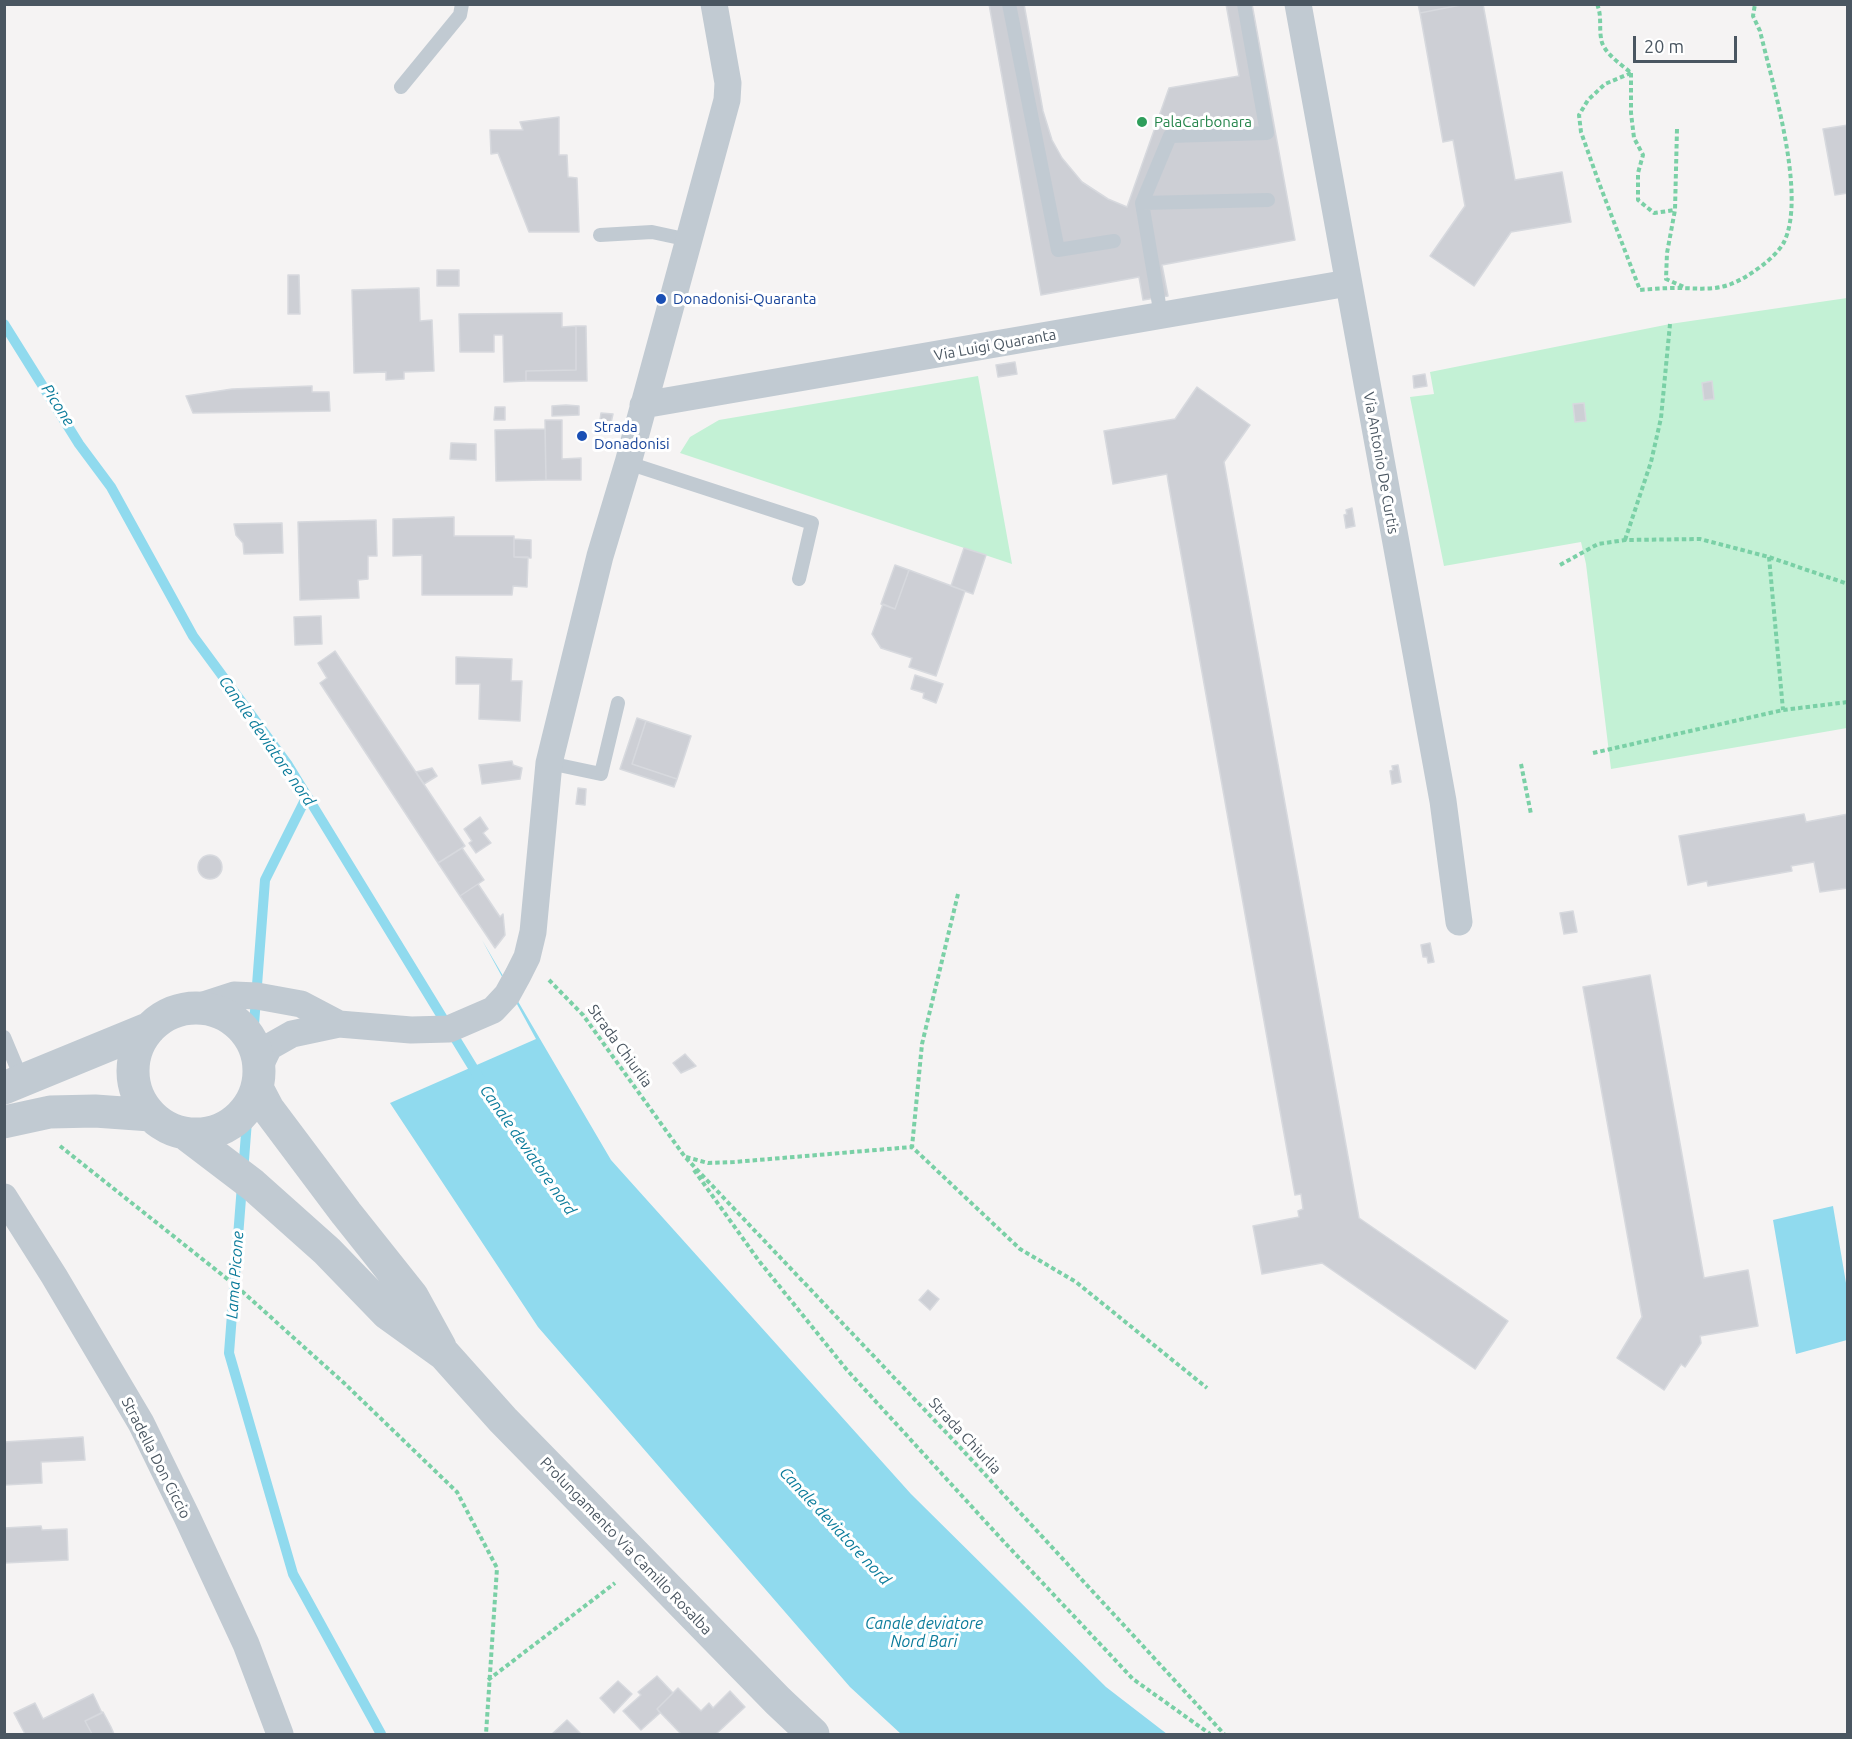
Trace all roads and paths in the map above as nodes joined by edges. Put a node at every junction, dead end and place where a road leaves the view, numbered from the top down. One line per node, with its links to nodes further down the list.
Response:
1 (462, 4): 9 (lane)
2 (714, 4): 15 (street)
3 (1009, 4): 16 (lane)
4 (1244, 4): 12 (lane)
5 (1298, 4): 17 (street, Via Antonio De Curtis)
6 (1597, 4): 8 (path)
7 (1755, 4): 18 (path)
8 (1631, 73): 13 (path); 18 (path)
9 (401, 87)
10 (1677, 129): 13 (path)
11 (1268, 200): 12 (lane)
12 (1142, 203): 19 (lane)
13 (1675, 210): 18 (path)
14 (600, 235): 15 (lane)
15 (689, 240): 21 (street)
16 (1114, 241)
17 (1348, 283): 19 (street, Via Luigi Quaranta); 36 (street, Via Antonio De Curtis)
18 (1685, 288)
19 (1161, 316): 21 (street, Via Luigi Quaranta)
20 (1670, 324): 23 (path)
21 (643, 405): 22 (street)
22 (628, 463): 26 (lane); 32 (street)
23 (1625, 540): 24 (path); 25 (path)
24 (1769, 557): 27 (path); 30 (path)
25 (1560, 565)
26 (799, 579)
27 (1848, 584)
28 (1848, 702): 30 (path)
29 (618, 703): 32 (lane)
30 (1783, 710): 31 (path)
31 (1593, 753)
32 (549, 763): 37 (street)
33 (1521, 764): 34 (path)
34 (1531, 814)
35 (958, 894): 47 (path)
36 (1460, 922)
37 (527, 957): 39 (street); 48 (path, Strada Chiurlia)
38 (194, 1008): 39 (street); 40 (street); 42 (street)
39 (339, 1024): 42 (street)
40 (150, 1028): 43 (street); 44 (street)
41 (4, 1037): 43 (lane)
42 (258, 1078): 46 (street); 50 (street, Prolungamento Via Camillo Rosalba)
43 (13, 1084)
44 (151, 1115): 45 (street); 46 (street)
45 (15, 1120): 53 (path)
46 (186, 1134): 50 (street, Prolungamento Via Camillo Rosalba)
47 (912, 1147): 48 (path); 51 (path)
48 (685, 1157): 57 (path, Strada Chiurlia); 58 (path, Strada Chiurlia)
49 (4, 1197): 54 (street, Stradella Don Ciccio)
50 (444, 1354): 52 (street, Prolungamento Via Camillo Rosalba)
51 (1207, 1388)
52 (642, 1562): 53 (path); 56 (street, Prolungamento Via Camillo Rosalba)
53 (488, 1680): 55 (path)
54 (280, 1734)
55 (486, 1734)
56 (813, 1734)
57 (1210, 1734)
58 (1224, 1734)

